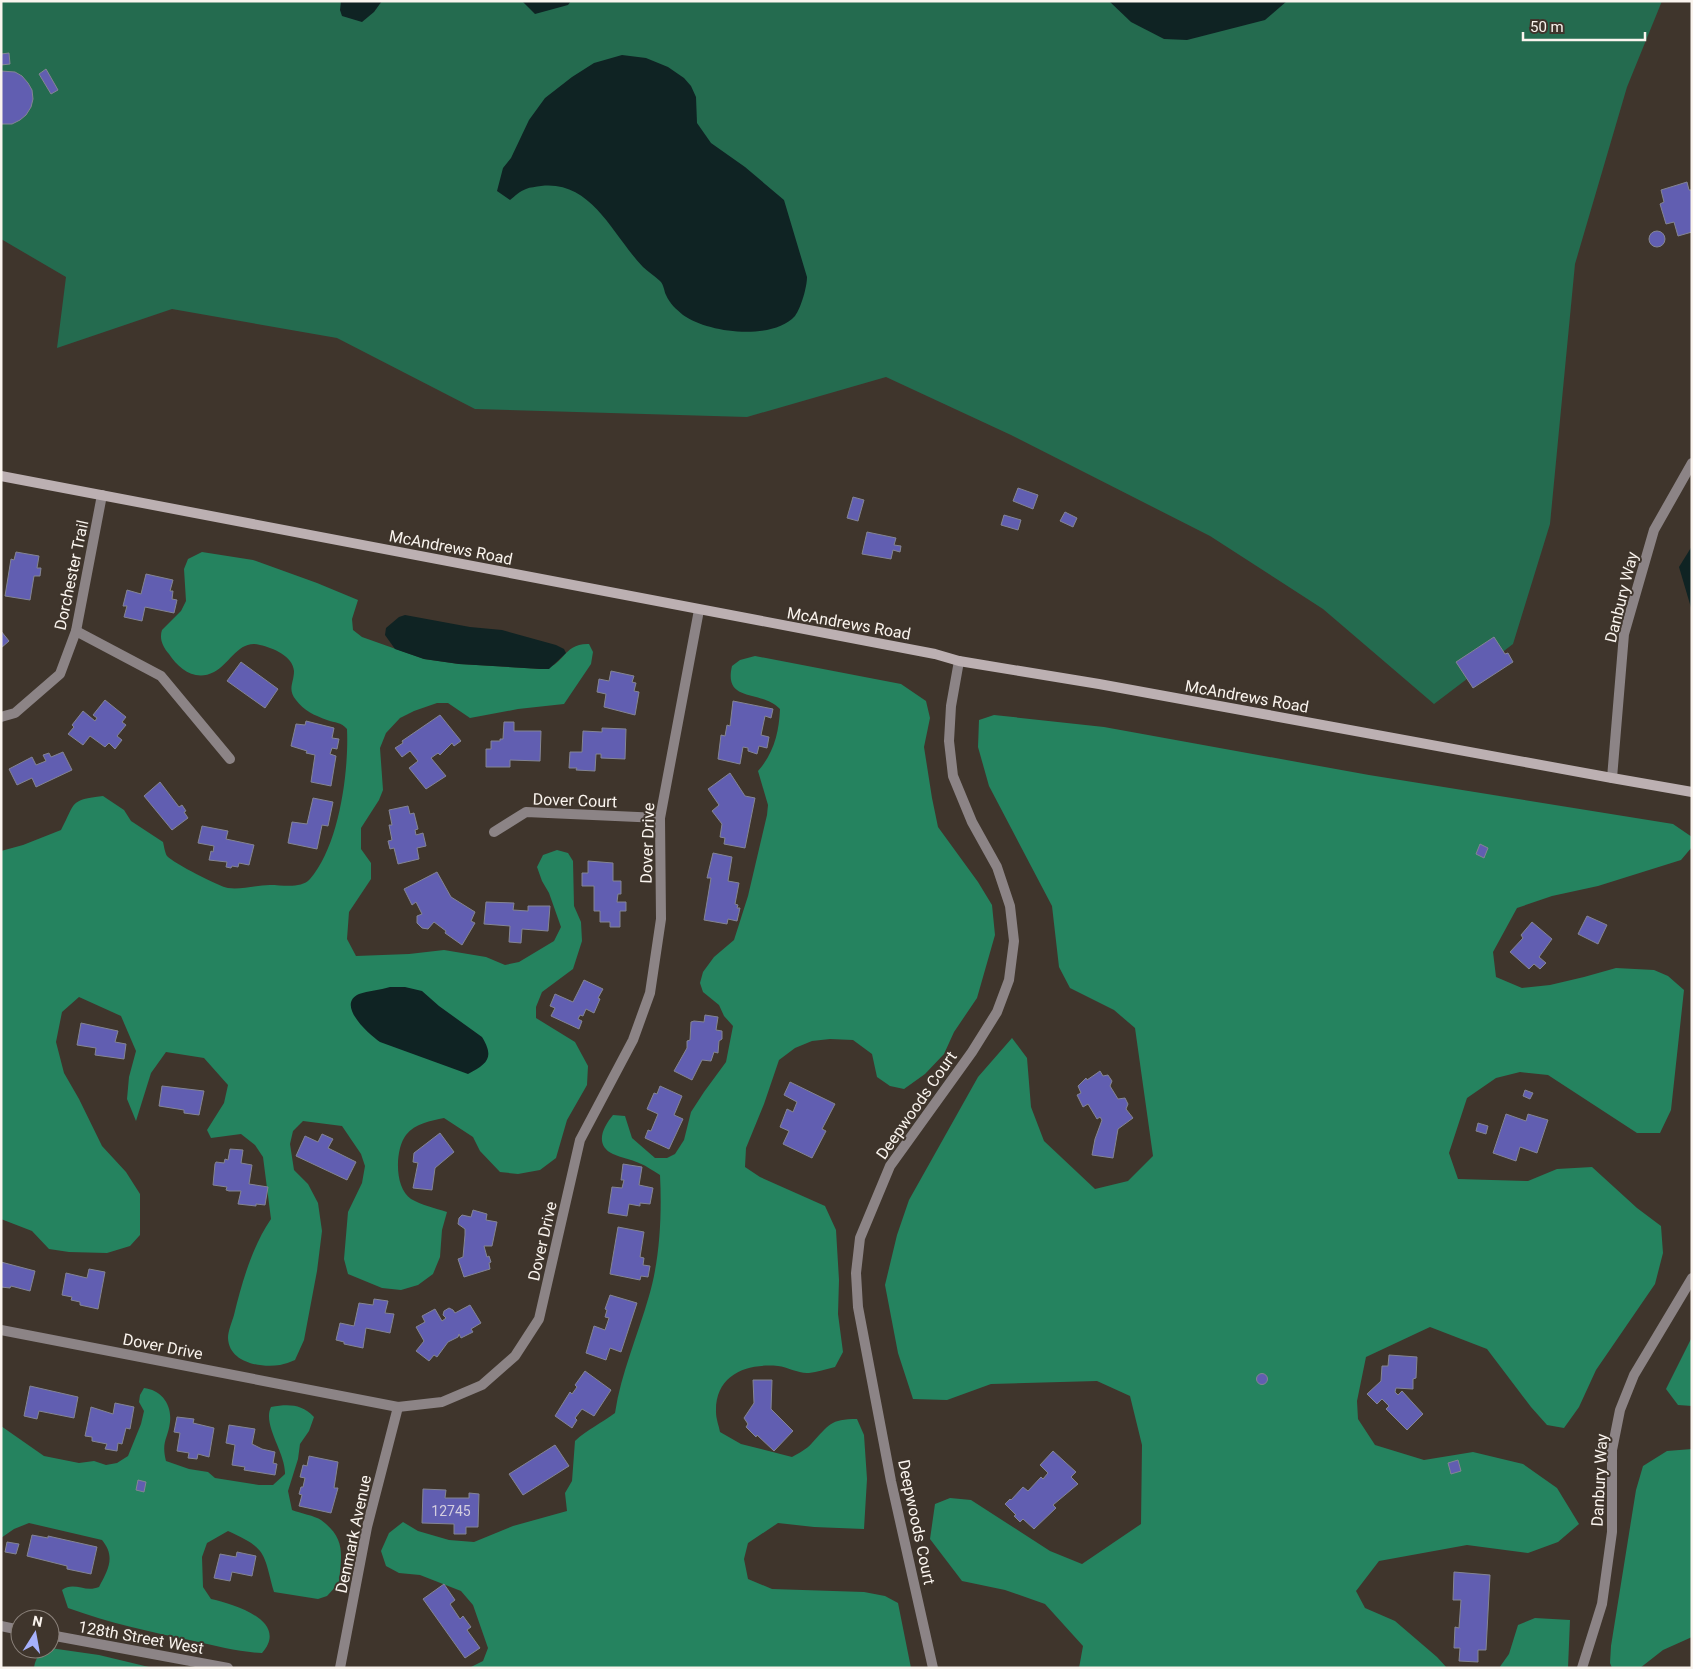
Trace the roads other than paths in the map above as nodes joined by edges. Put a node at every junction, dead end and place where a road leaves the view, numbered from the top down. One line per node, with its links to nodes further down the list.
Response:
1 (1692, 463): 9 (street, Danbury Way)
2 (1, 476): 3 (main road, McAndrews Road)
3 (102, 495): 4 (main road, McAndrews Road); 5 (street, Dorchester Trail)
4 (699, 610): 6 (main road, McAndrews Road); 11 (street, Dover Drive)
5 (76, 631): 7 (street, Dorchester Trail); 8 (street)
6 (959, 660): 9 (main road, McAndrews Road); 19 (street, Deepwoods Court)
7 (1, 717)
8 (230, 759)
9 (1612, 778): 10 (main road, McAndrews Road)
10 (1692, 792)
11 (660, 818): 12 (street, Dover Court); 15 (street, Dover Drive)
12 (494, 832)
13 (1692, 1278): 20 (street, Danbury Way)
14 (1, 1330): 15 (street, Dover Drive)
15 (398, 1407): 18 (street, Denmark Avenue)
16 (60, 1637): 17 (street, 128th Street West)
17 (228, 1668)
18 (340, 1668)
19 (933, 1668)
20 (1582, 1668)

